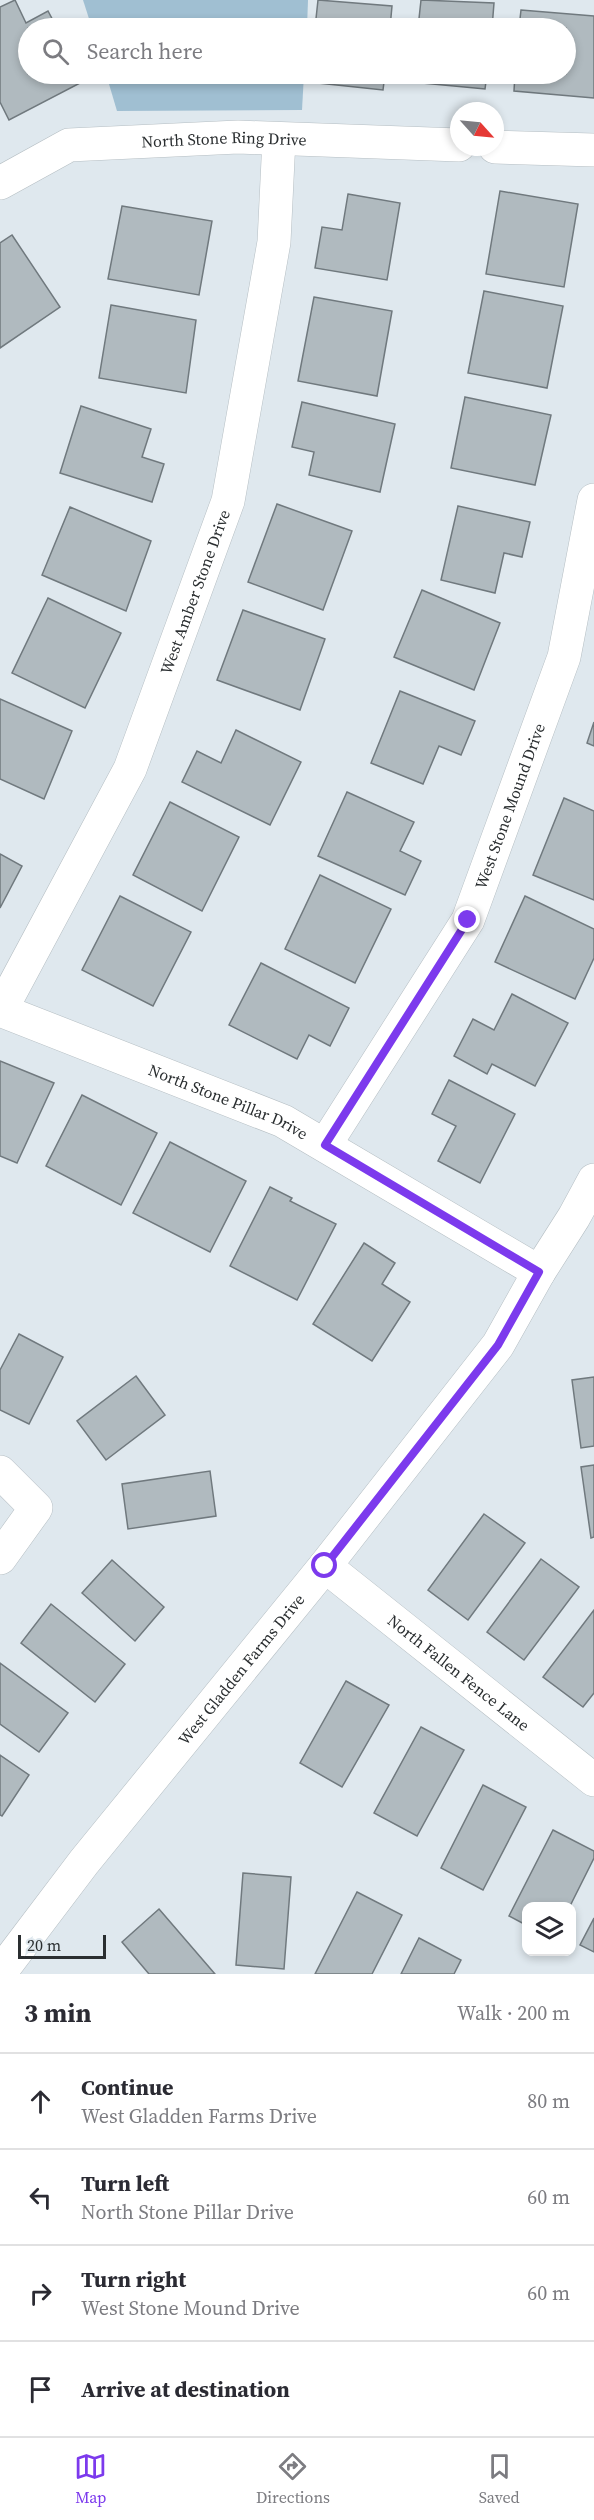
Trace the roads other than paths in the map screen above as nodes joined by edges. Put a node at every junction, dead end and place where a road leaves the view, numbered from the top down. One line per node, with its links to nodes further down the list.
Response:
1 (279, 139): 2 (street, North Stone Ring Drive); 5 (street, North Stone Ring Drive); 7 (street, West Amber Stone Drive)
2 (450, 145)
3 (504, 147): 4 (street)
4 (594, 150)
5 (0, 183)
6 (594, 500): 8 (street, West Stone Mound Drive)
7 (1, 1010): 8 (street, North Stone Pillar Drive)
8 (325, 1145): 10 (street, North Stone Pillar Drive)
9 (594, 1180): 10 (street, West Gladden Farms Drive)
10 (539, 1272): 13 (street, West Gladden Farms Drive)
11 (0, 1472): 12 (street)
12 (0, 1558)
13 (325, 1566): 14 (street, North Fallen Fence Lane); 15 (street, West Gladden Farms Drive)
14 (594, 1780)
15 (0, 1973)

